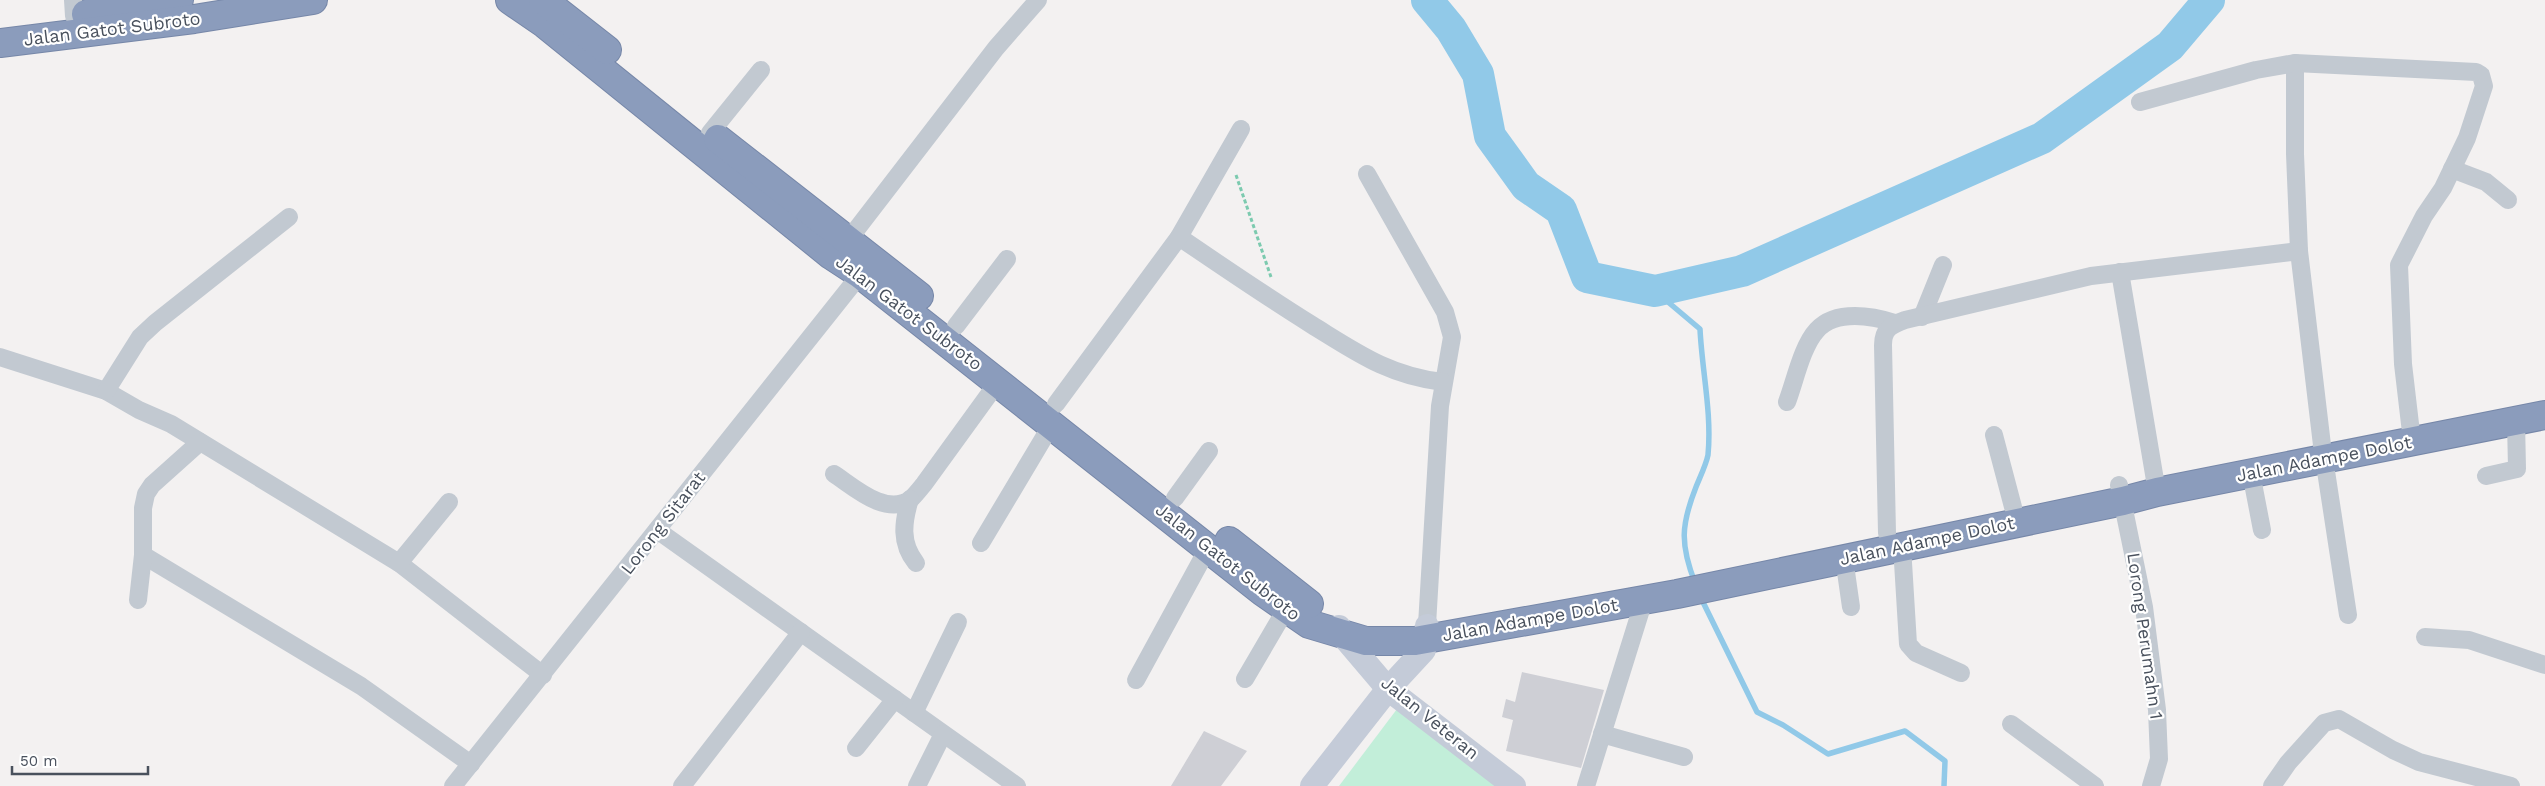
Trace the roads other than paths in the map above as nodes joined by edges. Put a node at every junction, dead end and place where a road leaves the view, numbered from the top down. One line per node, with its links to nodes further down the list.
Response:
1 (179, 0): 5 (highway, Jalan Gatot Subroto)
2 (313, 0): 8 (highway, Jalan Gatot Subroto)
3 (510, 0): 6 (highway, Jalan Gatot Subroto)
4 (1038, 0): 19 (street)
5 (73, 8): 7 (highway, Jalan Gatot Subroto)
6 (554, 17): 13 (highway, Jalan Gatot Subroto); 22 (highway, Jalan Gatot Subroto)
7 (0, 25)
8 (0, 43)
9 (2295, 64): 11 (street); 15 (street); 20 (street)
10 (761, 70): 13 (street)
11 (2140, 102)
12 (1241, 129): 18 (street)
13 (710, 133): 19 (highway, Jalan Gatot Subroto)
14 (1367, 174): 30 (street)
15 (2448, 177): 16 (street); 38 (street)
16 (2508, 200)
17 (289, 217): 31 (street)
18 (1179, 237): 30 (street); 34 (street)
19 (849, 239): 22 (highway, Jalan Gatot Subroto)
20 (2299, 251): 24 (street); 41 (street)
21 (1007, 260): 27 (street)
22 (866, 266): 27 (highway, Jalan Gatot Subroto); 29 (highway, Jalan Gatot Subroto); 51 (street, Lorong Sitarat)
23 (1943, 266): 25 (street)
24 (2120, 272): 25 (street); 45 (street)
25 (1922, 316): 26 (street)
26 (1896, 324): 33 (street); 53 (street)
27 (956, 326): 34 (highway, Jalan Gatot Subroto)
28 (0, 357): 31 (street)
29 (998, 382): 34 (highway, Jalan Gatot Subroto); 48 (street)
30 (1442, 382): 71 (street)
31 (106, 391): 37 (street)
32 (2545, 399): 38 (highway, Jalan Adampe Dolot)
33 (1787, 402)
34 (1054, 414): 47 (highway, Jalan Gatot Subroto); 54 (street); 55 (highway, Jalan Gatot Subroto)
35 (2545, 415): 36 (highway, Jalan Adampe Dolot)
36 (2516, 420): 38 (highway, Jalan Adampe Dolot); 44 (street)
37 (186, 433): 56 (street); 59 (street)
38 (2411, 433): 41 (highway, Jalan Adampe Dolot)
39 (1994, 435): 50 (street)
40 (1209, 451): 47 (street)
41 (2324, 452): 42 (highway, Jalan Adampe Dolot); 45 (highway, Jalan Adampe Dolot); 67 (street)
42 (2251, 473): 45 (highway, Jalan Adampe Dolot); 52 (street)
43 (834, 474): 48 (street)
44 (2486, 476)
45 (2155, 484): 46 (highway, Jalan Adampe Dolot)
46 (2121, 493): 50 (highway, Jalan Adampe Dolot); 53 (highway, Jalan Adampe Dolot); 95 (street, Lorong Perumahn 1)
47 (1175, 498): 57 (highway, Jalan Gatot Subroto)
48 (910, 499): 60 (street)
49 (449, 502): 59 (street)
50 (2012, 507): 53 (highway, Jalan Adampe Dolot)
51 (657, 530): 70 (street); 75 (street, Lorong Sitarat)
52 (2262, 530)
53 (1895, 540): 58 (highway, Jalan Adampe Dolot); 61 (highway, Jalan Adampe Dolot); 74 (street)
54 (981, 542)
55 (1208, 548): 57 (highway, Jalan Gatot Subroto); 77 (street)
56 (144, 555): 63 (street); 86 (street)
57 (1235, 558): 66 (highway, Jalan Gatot Subroto); 69 (highway, Jalan Gatot Subroto)
58 (1844, 558): 61 (highway, Jalan Adampe Dolot); 65 (street)
59 (399, 563): 75 (street)
60 (916, 563)
61 (1707, 579): 62 (highway, Jalan Adampe Dolot)
62 (1675, 586): 64 (highway, Jalan Adampe Dolot); 71 (highway, Jalan Adampe Dolot)
63 (138, 600)
64 (1644, 600): 71 (highway, Jalan Adampe Dolot); 83 (street)
65 (1851, 607)
66 (1286, 609): 69 (highway, Jalan Gatot Subroto); 76 (street)
67 (2348, 615)
68 (958, 622): 80 (street)
69 (1326, 622): 71 (highway, Jalan Adampe Dolot); 78 (street, Jalan Veteran)
70 (802, 632): 79 (street); 88 (street)
71 (1427, 632): 78 (street)
72 (2425, 637): 73 (street)
73 (2545, 665)
74 (1961, 673)
75 (543, 675): 86 (street, Lorong Sitarat)
76 (1245, 679)
77 (1136, 680)
78 (1388, 689): 91 (street); 92 (street, Jalan Veteran)
79 (895, 699): 80 (street); 84 (street)
80 (914, 713): 82 (street)
81 (2011, 724): 94 (street)
82 (943, 734): 89 (street); 90 (street)
83 (1602, 734): 85 (street); 93 (street)
84 (856, 748)
85 (1684, 757)
86 (471, 764): 87 (street, Lorong Sitarat)
87 (453, 786)
88 (682, 786)
89 (918, 786)
90 (1017, 786)
91 (1312, 786)
92 (1514, 786)
93 (1586, 786)
94 (2095, 786)
95 (2151, 786)
96 (2272, 786): 97 (street)
97 (2511, 786)

